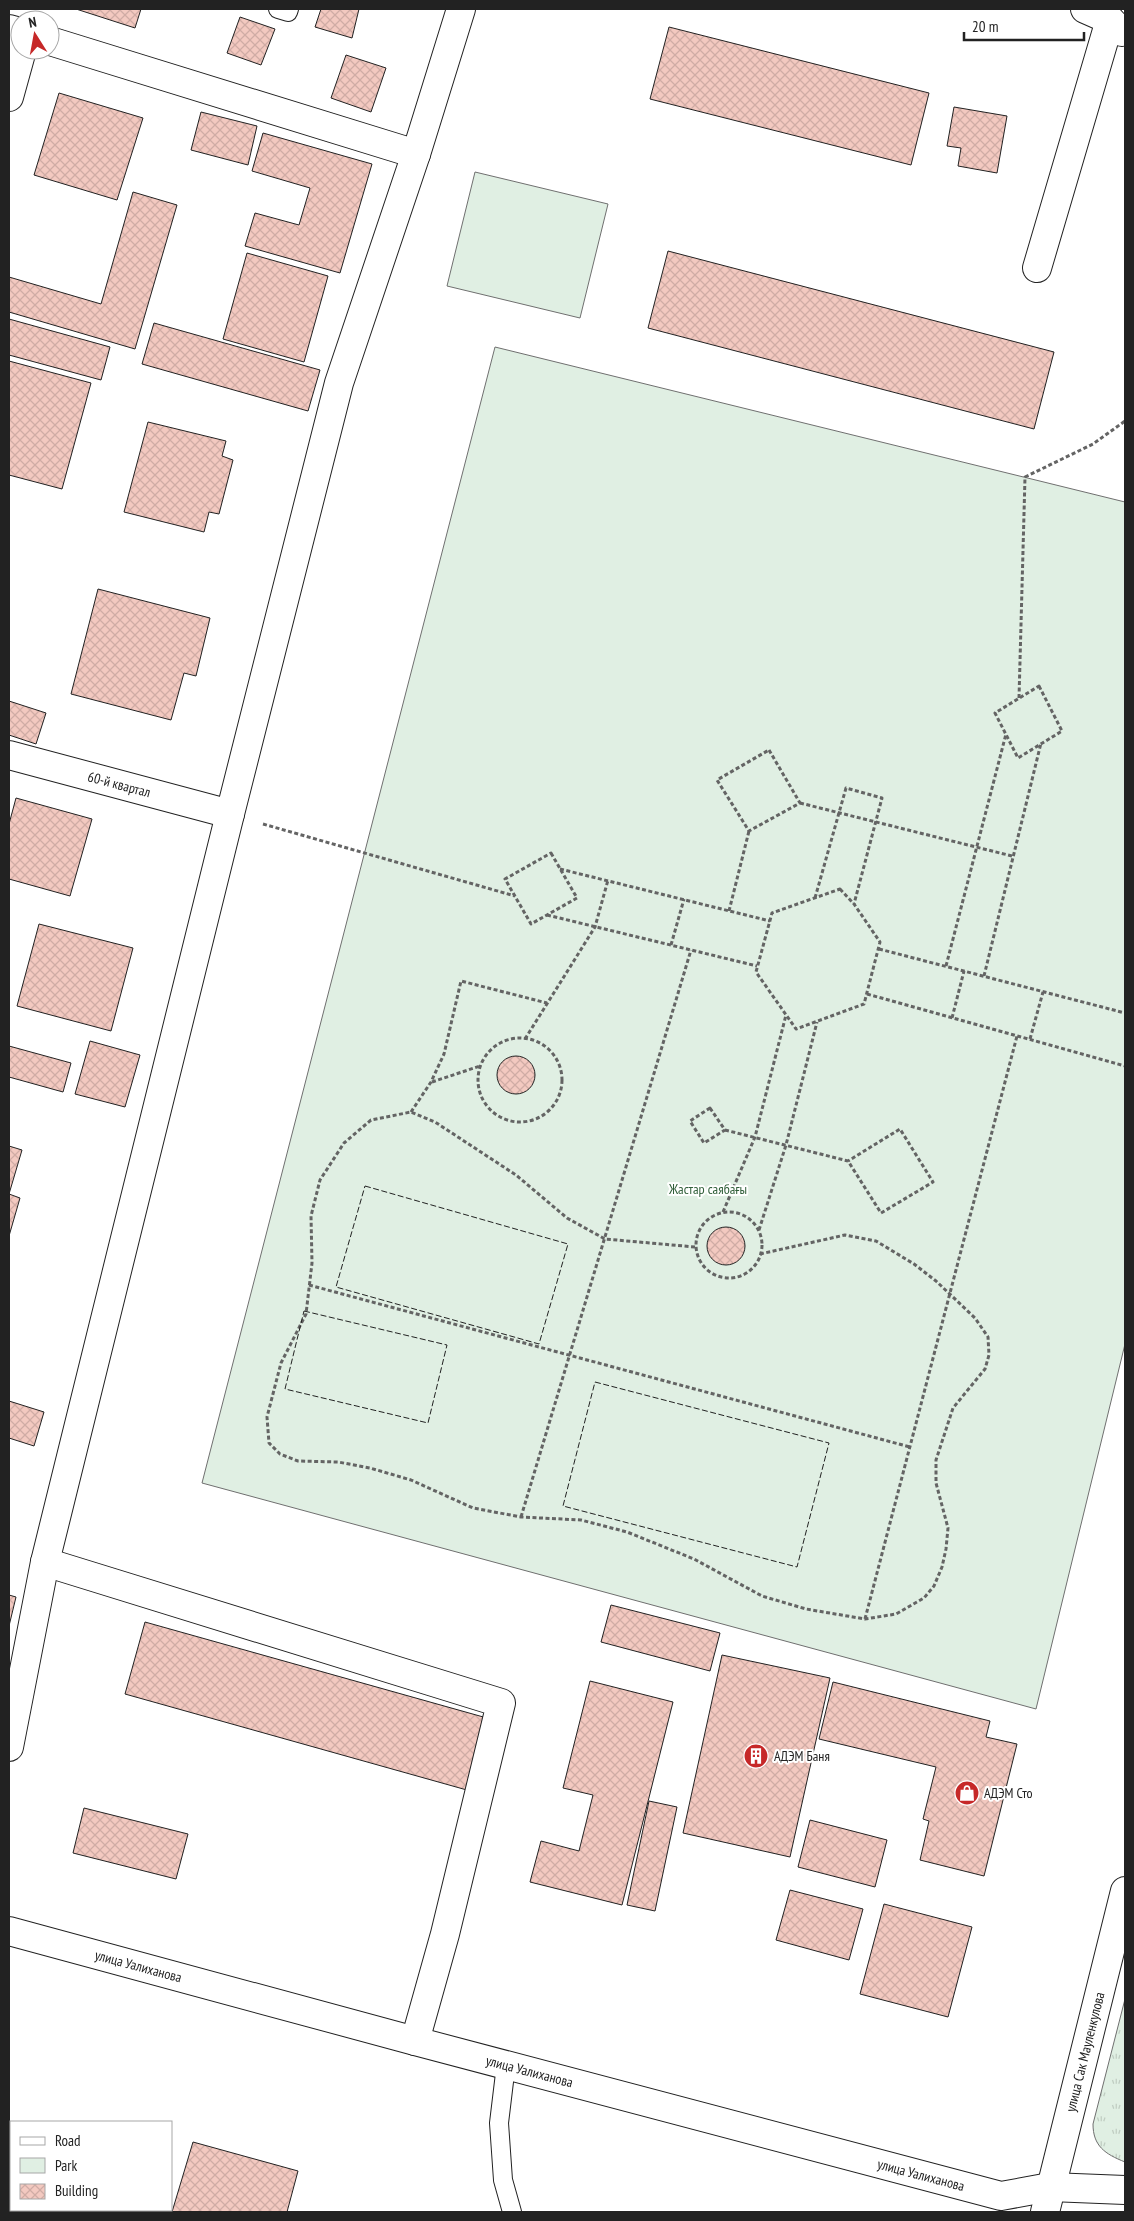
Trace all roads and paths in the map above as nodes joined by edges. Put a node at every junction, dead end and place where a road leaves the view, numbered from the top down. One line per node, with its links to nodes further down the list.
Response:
1 (278, 9): 2 (lane)
2 (289, 9)
3 (461, 9): 9 (street)
4 (1085, 9): 5 (street)
5 (1118, 28): 10 (street)
6 (60, 44): 9 (street)
7 (19, 60): 8 (street)
8 (9, 97)
9 (416, 154): 18 (street)
10 (1037, 268)
11 (1125, 421): 12 (path)
12 (1019, 698): 13 (path); 14 (path)
13 (1006, 734): 14 (path); 21 (path)
14 (1041, 743): 22 (path)
15 (9, 755): 18 (street, 60-й квартал)
16 (800, 802): 17 (path); 20 (path); 20 (path)
17 (839, 812): 19 (path); 19 (path); 26 (path)
18 (230, 814): 25 (path); 68 (street)
19 (876, 822): 21 (path); 28 (path)
20 (749, 831): 29 (path)
21 (977, 846): 22 (path); 37 (path)
22 (1012, 856): 39 (path)
23 (560, 869): 24 (path); 25 (path); 30 (path)
24 (608, 880): 27 (path); 32 (path)
25 (515, 896): 30 (path)
26 (816, 898): 28 (path); 31 (path)
27 (684, 899): 29 (path); 33 (path)
28 (854, 904): 34 (path)
29 (730, 911): 31 (path)
30 (547, 915): 32 (path)
31 (770, 921): 36 (path)
32 (595, 927): 33 (path); 42 (path)
33 (671, 945): 35 (path)
34 (879, 949): 37 (path); 41 (path)
35 (691, 950): 36 (path); 60 (path)
36 (758, 966): 44 (path)
37 (946, 966): 38 (path)
38 (964, 971): 39 (path); 45 (path)
39 (984, 976): 40 (path)
40 (1043, 992): 43 (path); 49 (path)
41 (867, 994): 45 (path); 46 (path)
42 (547, 1003): 48 (path); 52 (path)
43 (1125, 1013)
44 (786, 1015): 46 (path); 55 (path)
45 (952, 1018): 47 (path)
46 (817, 1021): 56 (path)
47 (1017, 1036): 49 (path); 64 (path)
48 (525, 1038): 50 (path); 50 (path)
49 (1030, 1039): 51 (path)
50 (480, 1066): 52 (path)
51 (1125, 1066)
52 (431, 1082): 53 (path)
53 (411, 1112): 60 (path); 63 (path)
54 (725, 1130): 54 (path); 55 (path)
55 (755, 1137): 56 (path); 58 (path)
56 (786, 1145): 57 (path); 59 (path)
57 (848, 1161): 57 (path)
58 (723, 1212): 59 (path); 61 (path)
59 (759, 1230): 62 (path)
60 (605, 1239): 61 (path); 65 (path)
61 (696, 1248): 62 (path)
62 (760, 1254): 64 (path)
63 (309, 1285): 65 (path); 67 (path)
64 (950, 1294): 66 (path); 69 (path)
65 (570, 1356): 66 (path); 67 (path)
66 (910, 1447): 69 (path)
67 (522, 1517): 69 (path)
68 (45, 1562): 70 (street); 73 (street)
69 (865, 1619)
70 (9, 1747)
71 (1125, 1891): 76 (street, улица Сак Мауленкулова)
72 (9, 1931): 73 (street, улица Уалиханова)
73 (415, 2041): 74 (street, улица Уалиханова)
74 (506, 2065): 76 (street, улица Уалиханова); 77 (lane)
75 (1125, 2190): 76 (street, улица Уалиханова)
76 (1048, 2200)
77 (512, 2212)

